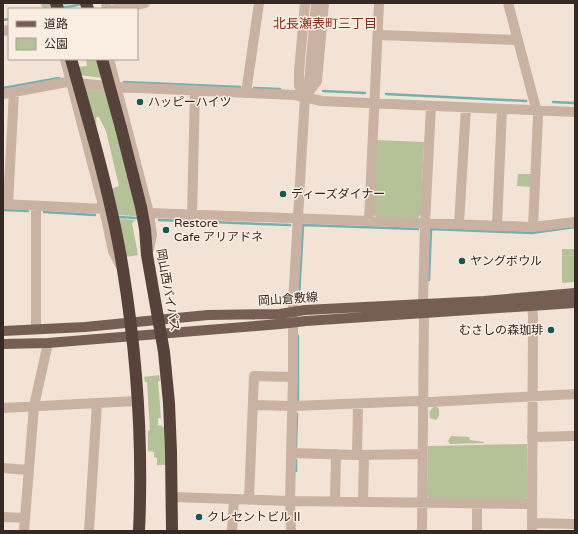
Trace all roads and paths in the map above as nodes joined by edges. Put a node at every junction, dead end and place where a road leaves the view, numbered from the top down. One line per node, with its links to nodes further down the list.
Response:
1 (145, 3): 8 (street)
2 (259, 3): 19 (street)
3 (305, 3): 21 (street)
4 (316, 3): 21 (street)
5 (324, 3): 21 (street)
6 (379, 3): 9 (street)
7 (508, 3): 10 (street)
8 (120, 8)
9 (378, 35): 10 (street); 22 (street)
10 (518, 40): 26 (street)
11 (65, 60): 15 (street)
12 (71, 60): 42 (highway, bridge)
13 (102, 60): 41 (highway, 岡山西バイパス, bridge)
14 (109, 60): 16 (street)
15 (71, 82): 16 (street); 18 (street); 31 (street)
16 (117, 87): 17 (street); 32 (street)
17 (195, 90): 19 (street); 33 (street)
18 (14, 92): 20 (street); 28 (street)
19 (246, 93): 21 (street)
20 (3, 94)
21 (305, 96): 22 (street); 34 (street)
22 (375, 102): 23 (street); 35 (street)
23 (431, 106): 24 (street); 37 (street)
24 (466, 107): 25 (street); 38 (street)
25 (502, 109): 26 (street); 39 (street)
26 (536, 110): 27 (street); 40 (street)
27 (575, 112)
28 (7, 155): 29 (street)
29 (6, 204): 30 (street)
30 (36, 206): 31 (street); 50 (street)
31 (104, 209): 42 (street)
32 (149, 213): 33 (street); 41 (street)
33 (192, 215): 34 (street)
34 (298, 218): 35 (street); 47 (street)
35 (368, 220): 37 (street)
36 (575, 222): 40 (street)
37 (425, 223): 38 (street); 46 (street)
38 (459, 224): 39 (street)
39 (497, 225): 40 (street)
40 (533, 227)
41 (147, 256): 48 (highway, 岡山西バイパス)
42 (123, 270): 49 (highway)
43 (575, 293): 44 (main road, 岡山倉敷線)
44 (532, 302): 45 (main road, 岡山倉敷線); 46 (main road, 岡山倉敷線); 58 (street)
45 (575, 304)
46 (424, 309): 47 (main road, 岡山倉敷線); 60 (street)
47 (293, 317): 48 (main road, 岡山倉敷線); 52 (main road, 岡山倉敷線); 56 (street)
48 (158, 320): 49 (main road, 岡山倉敷線); 52 (highway, 岡山西バイパス)
49 (130, 323): 50 (main road, 岡山倉敷線); 53 (highway)
50 (36, 329): 51 (main road, 岡山倉敷線)
51 (3, 331)
52 (161, 334): 53 (main road, 岡山倉敷線); 75 (highway, 岡山西バイパス)
53 (132, 336): 54 (main road, 岡山倉敷線); 59 (highway)
54 (48, 343): 55 (main road, 岡山倉敷線); 64 (street)
55 (3, 344)
56 (294, 378): 63 (street); 65 (street)
57 (575, 394): 58 (street)
58 (532, 397): 60 (street); 68 (street)
59 (137, 401): 61 (street); 90 (highway)
60 (424, 402): 62 (street); 71 (street)
61 (97, 403): 64 (street); 89 (street)
62 (358, 404): 65 (street); 72 (street)
63 (253, 405): 65 (street); 77 (street)
64 (34, 406): 66 (street); 74 (street)
65 (293, 406): 69 (street)
66 (3, 408)
67 (575, 436): 68 (street)
68 (532, 437): 83 (street)
69 (292, 453): 70 (street); 78 (street)
70 (336, 454): 72 (street); 79 (street)
71 (423, 454): 72 (street); 81 (street)
72 (360, 455): 80 (street)
73 (3, 468): 74 (street)
74 (28, 470): 85 (street)
75 (173, 497): 76 (street); 91 (highway, 岡山西バイパス)
76 (234, 499): 77 (street); 92 (street)
77 (249, 500): 78 (street)
78 (290, 501): 79 (street); 93 (street)
79 (335, 502): 80 (street)
80 (363, 502): 81 (street)
81 (422, 502): 82 (street); 94 (street)
82 (477, 503): 83 (street); 95 (street)
83 (531, 504): 87 (street)
84 (3, 517): 85 (street)
85 (25, 518): 88 (street)
86 (575, 524): 87 (street)
87 (532, 527)
88 (24, 531)
89 (90, 531)
90 (139, 531)
91 (172, 531)
92 (232, 531)
93 (290, 531)
94 (422, 531)
95 (477, 531)

